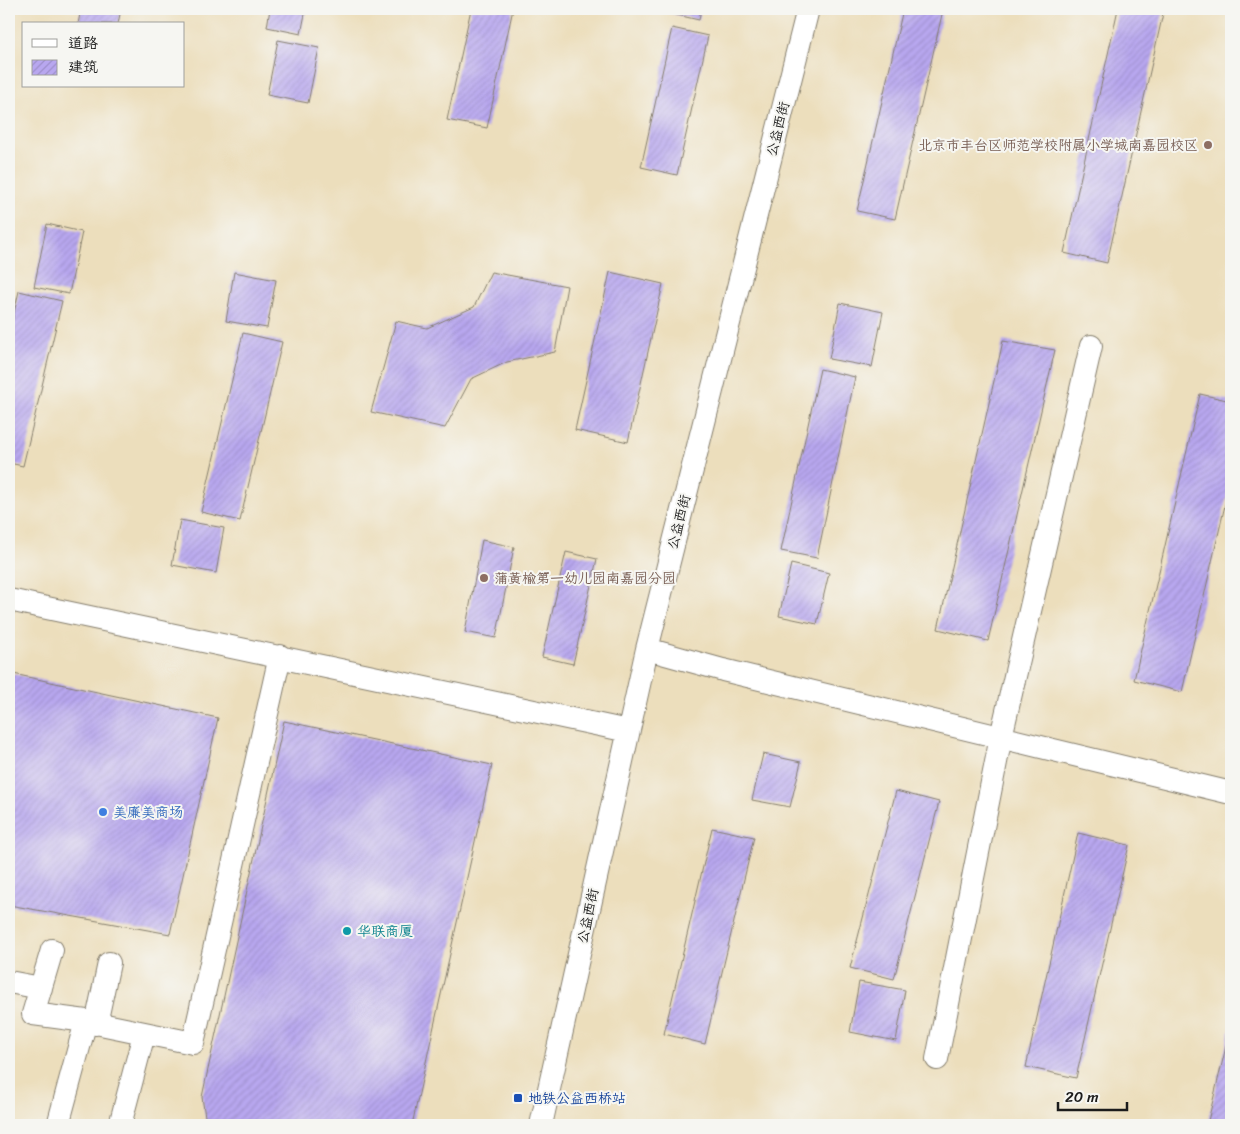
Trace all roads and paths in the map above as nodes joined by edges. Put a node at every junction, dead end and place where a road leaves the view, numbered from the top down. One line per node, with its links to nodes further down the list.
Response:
1 (808, 9): 4 (street, 公益西街)
2 (1091, 346): 7 (street)
3 (9, 600): 5 (street)
4 (647, 649): 6 (street, 公益西街); 7 (street)
5 (280, 656): 6 (street); 14 (street)
6 (628, 731): 18 (street, 公益西街)
7 (1001, 737): 8 (street); 15 (street)
8 (1231, 793)
9 (52, 950): 12 (street)
10 (109, 964): 13 (street)
11 (9, 982): 12 (street)
12 (41, 988): 13 (street)
13 (91, 1023): 14 (street); 16 (street)
14 (144, 1034): 17 (street)
15 (937, 1059)
16 (58, 1125)
17 (120, 1125)
18 (541, 1125)

